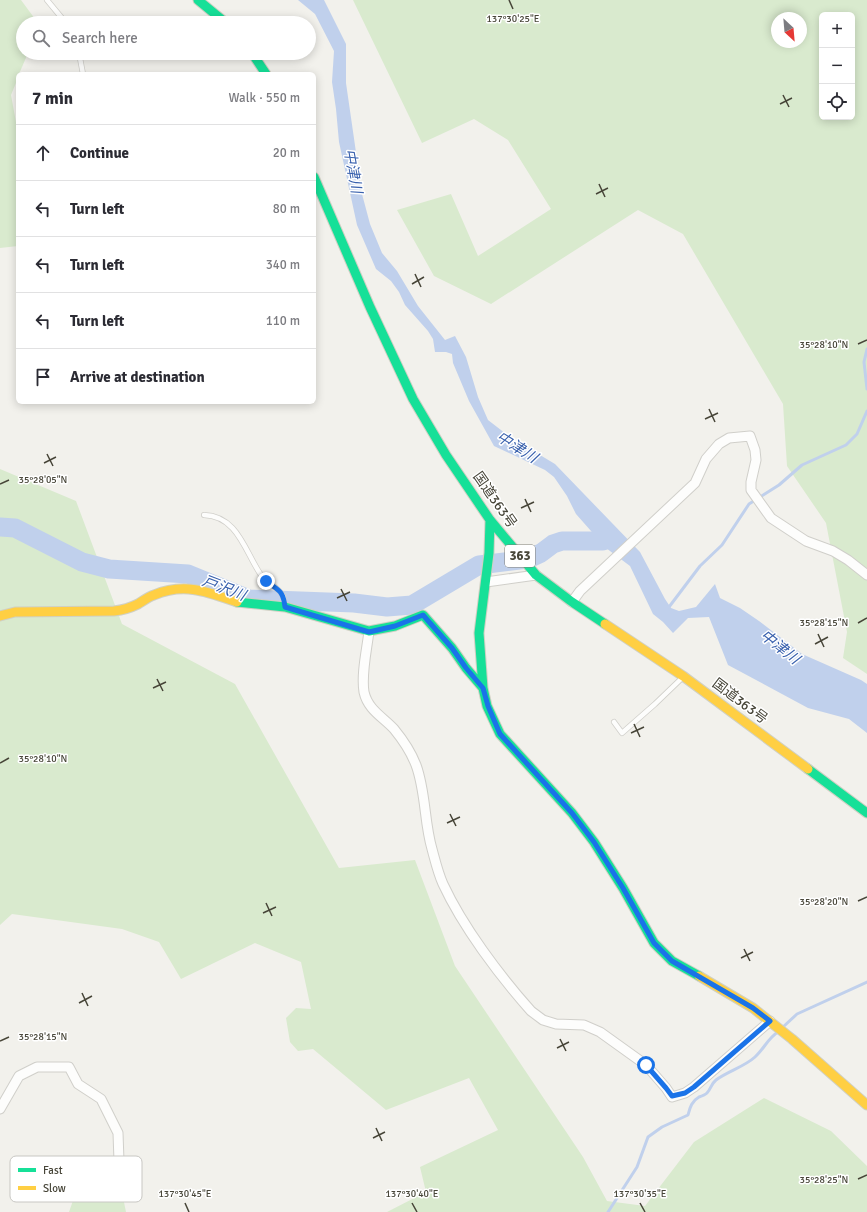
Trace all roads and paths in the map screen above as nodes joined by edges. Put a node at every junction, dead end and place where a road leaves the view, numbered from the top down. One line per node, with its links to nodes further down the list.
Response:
1 (47, 0): 3 (lane)
2 (198, 0): 4 (main road)
3 (60, 16)
4 (217, 16)
5 (80, 60): 7 (lane)
6 (257, 60): 8 (main road)
7 (83, 72)
8 (265, 72)
9 (316, 182): 11 (main road, 国道363号 / 363)
10 (204, 516): 16 (lane)
11 (490, 520): 12 (main road, 国道363号 / 363); 14 (main road)
12 (536, 575): 14 (street); 15 (main road, 国道363号 / 363)
13 (867, 575): 15 (street)
14 (486, 582): 20 (main road)
15 (572, 602): 19 (main road, 国道363号 / 363)
16 (285, 607): 17 (main road); 18 (main road)
17 (0, 616)
18 (369, 632): 20 (main road); 23 (street)
19 (683, 676): 21 (lane); 22 (main road, 国道363号 / 363)
20 (483, 688): 23 (main road)
21 (614, 722)
22 (867, 814)
23 (770, 1021): 24 (main road)
24 (867, 1105)
25 (0, 1109): 26 (street)
26 (119, 1156)

